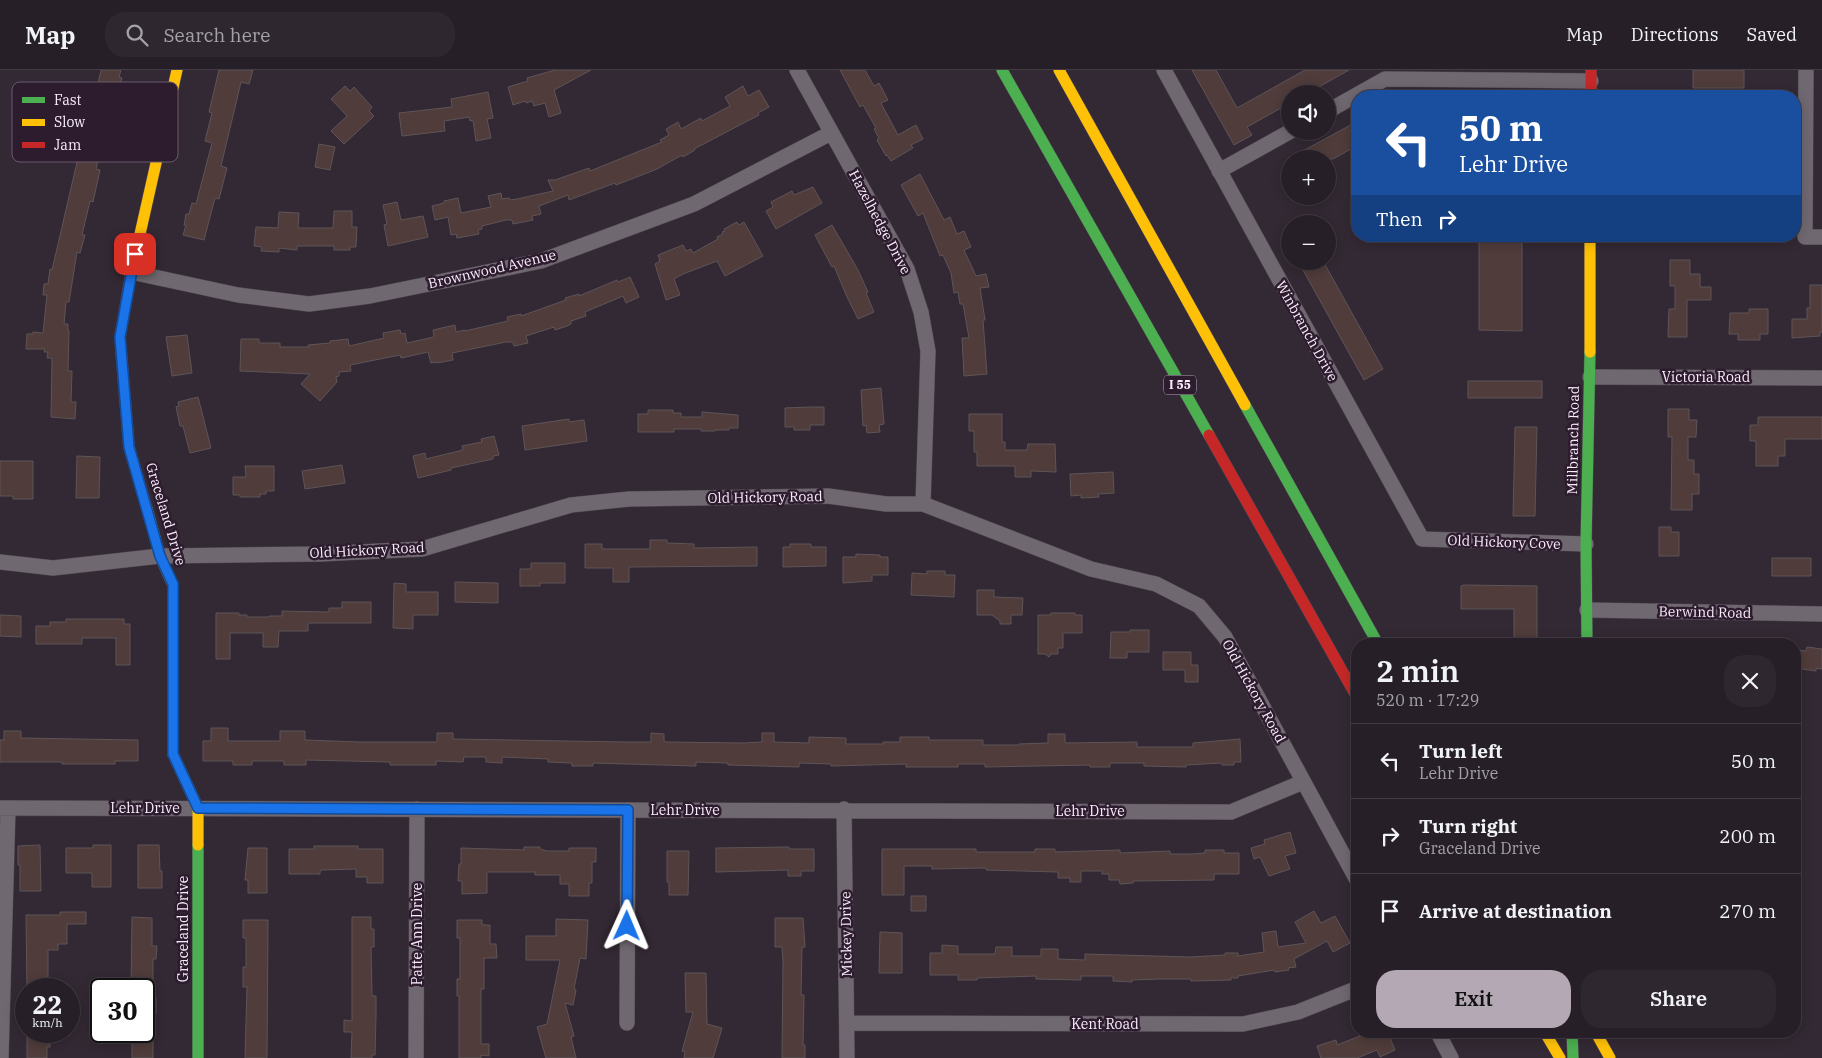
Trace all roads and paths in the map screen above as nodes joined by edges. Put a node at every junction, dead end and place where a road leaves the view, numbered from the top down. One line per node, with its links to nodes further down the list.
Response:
1 (796, 70): 12 (street, Hazelhedge Drive)
2 (1002, 70): 30 (main road, I 55)
3 (1059, 70): 28 (main road)
4 (1164, 70): 15 (street, Winbranch Drive)
5 (1806, 70): 16 (street)
6 (1383, 75): 7 (street); 9 (street)
7 (1492, 75): 8 (street)
8 (1591, 83)
9 (1360, 90)
10 (1351, 96): 11 (street)
11 (1336, 106)
12 (831, 133): 18 (street, Brownwood Avenue); 21 (street, Hazelhedge Drive)
13 (1281, 137): 15 (street)
14 (156, 162): 18 (main road, Graceland Drive)
15 (1219, 171): 22 (street, Winbranch Drive)
16 (1822, 237)
17 (1590, 242): 19 (main road, Millbranch Road)
18 (130, 272): 24 (main road, Graceland Drive)
19 (1590, 377): 20 (street, Victoria Road); 23 (main road, Millbranch Road)
20 (1822, 378)
21 (924, 504): 24 (street, Old Hickory Road); 31 (street, Old Hickory Road)
22 (1422, 539): 23 (street, Old Hickory Cove)
23 (1586, 544): 26 (main road, Millbranch Road)
24 (160, 556): 25 (street, Old Hickory Road); 33 (main road, Graceland Drive)
25 (0, 562)
26 (1587, 610): 27 (street, Berwind Road); 29 (main road, Millbranch Road)
27 (1822, 614)
28 (1375, 638)
29 (1586, 638)
30 (1351, 688)
31 (1303, 782): 36 (street, Lehr Drive); 37 (street, Old Hickory Road)
32 (4, 808): 33 (street, Lehr Drive); 45 (street)
33 (198, 808): 34 (street, Lehr Drive); 46 (main road, Graceland Drive)
34 (417, 810): 35 (street, Lehr Drive); 47 (street, Patte Ann Drive)
35 (628, 810): 36 (street, Lehr Drive); 39 (street)
36 (844, 810): 40 (street, Mickey Drive)
37 (1351, 869)
38 (1351, 991): 40 (street, Kent Road)
39 (627, 1023)
40 (847, 1023): 48 (street, Mickey Drive)
41 (1441, 1038): 49 (street)
42 (1548, 1038): 50 (main road)
43 (1572, 1038): 51 (main road)
44 (1598, 1038): 52 (main road)
45 (1, 1058)
46 (198, 1058)
47 (416, 1058)
48 (847, 1058)
49 (1451, 1058)
50 (1560, 1058)
51 (1573, 1058)
52 (1610, 1058)

